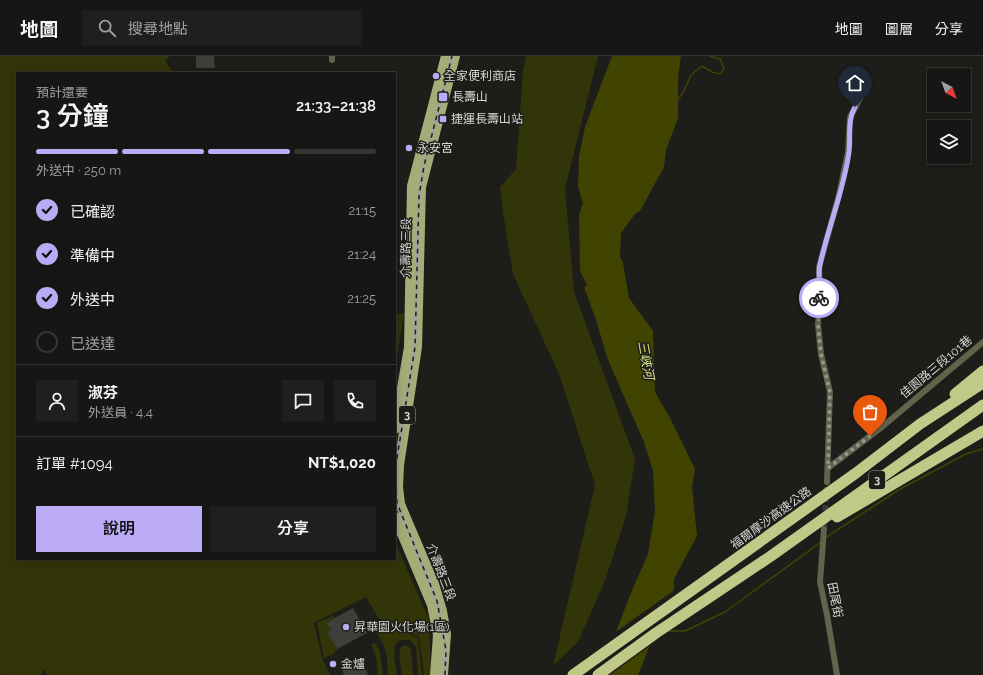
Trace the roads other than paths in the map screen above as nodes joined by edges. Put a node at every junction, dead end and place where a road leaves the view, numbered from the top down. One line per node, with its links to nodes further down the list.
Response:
1 (446, 56): 8 (main road, 介壽路三段 / 3)
2 (455, 56): 19 (main road, 介壽路三段 / 3)
3 (866, 88): 13 (street)
4 (983, 342): 13 (street, 佳園路三段101巷)
5 (983, 371): 9 (highway)
6 (983, 383): 9 (highway, 福爾摩沙高速公路 / 3)
7 (983, 405): 17 (highway, 3)
8 (396, 422)
9 (920, 424): 20 (highway, 福爾摩沙高速公路 / 3)
10 (983, 424): 12 (highway)
11 (983, 431): 12 (highway)
12 (934, 459): 17 (highway)
13 (828, 468): 14 (street)
14 (827, 482)
15 (396, 520): 18 (main road, 介壽路三段)
16 (824, 530): 22 (street, 田尾街)
17 (771, 556): 21 (highway, 3)
18 (435, 675)
19 (443, 675)
20 (573, 675)
21 (598, 675)
22 (837, 675)

